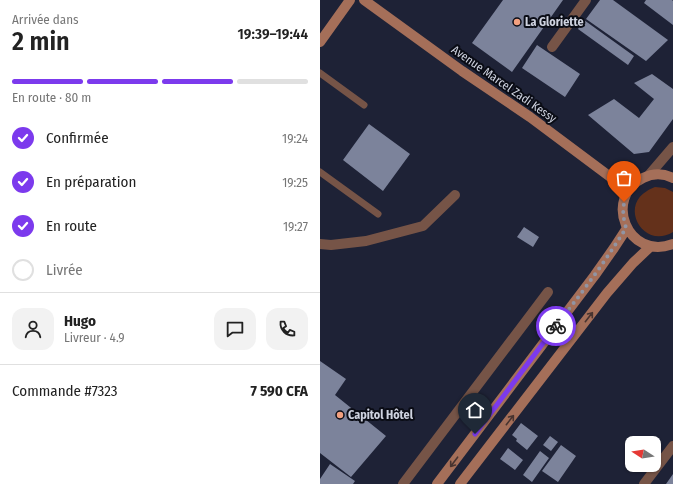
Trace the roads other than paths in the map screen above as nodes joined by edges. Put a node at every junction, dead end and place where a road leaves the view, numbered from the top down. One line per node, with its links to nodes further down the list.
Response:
1 (350, 0): 4 (main road)
2 (364, 0): 12 (main road, Avenue Marcel Zadi Kessy)
3 (586, 0): 5 (street)
4 (320, 42)
5 (552, 47)
6 (320, 73): 7 (lane)
7 (364, 105)
8 (673, 147): 11 (street)
9 (320, 172): 14 (lane)
10 (671, 174): 11 (main road)
11 (649, 175): 12 (main road)
12 (629, 189): 15 (main road)
13 (455, 195): 16 (street)
14 (378, 214)
15 (626, 228): 18 (main road); 22 (main road, one-way to 22)
16 (320, 244)
17 (673, 244): 18 (main road)
18 (651, 246): 23 (main road, one-way to 18)
19 (548, 292): 21 (street)
20 (673, 446): 24 (street)
21 (403, 484)
22 (437, 484)
23 (460, 484)
24 (644, 484)

